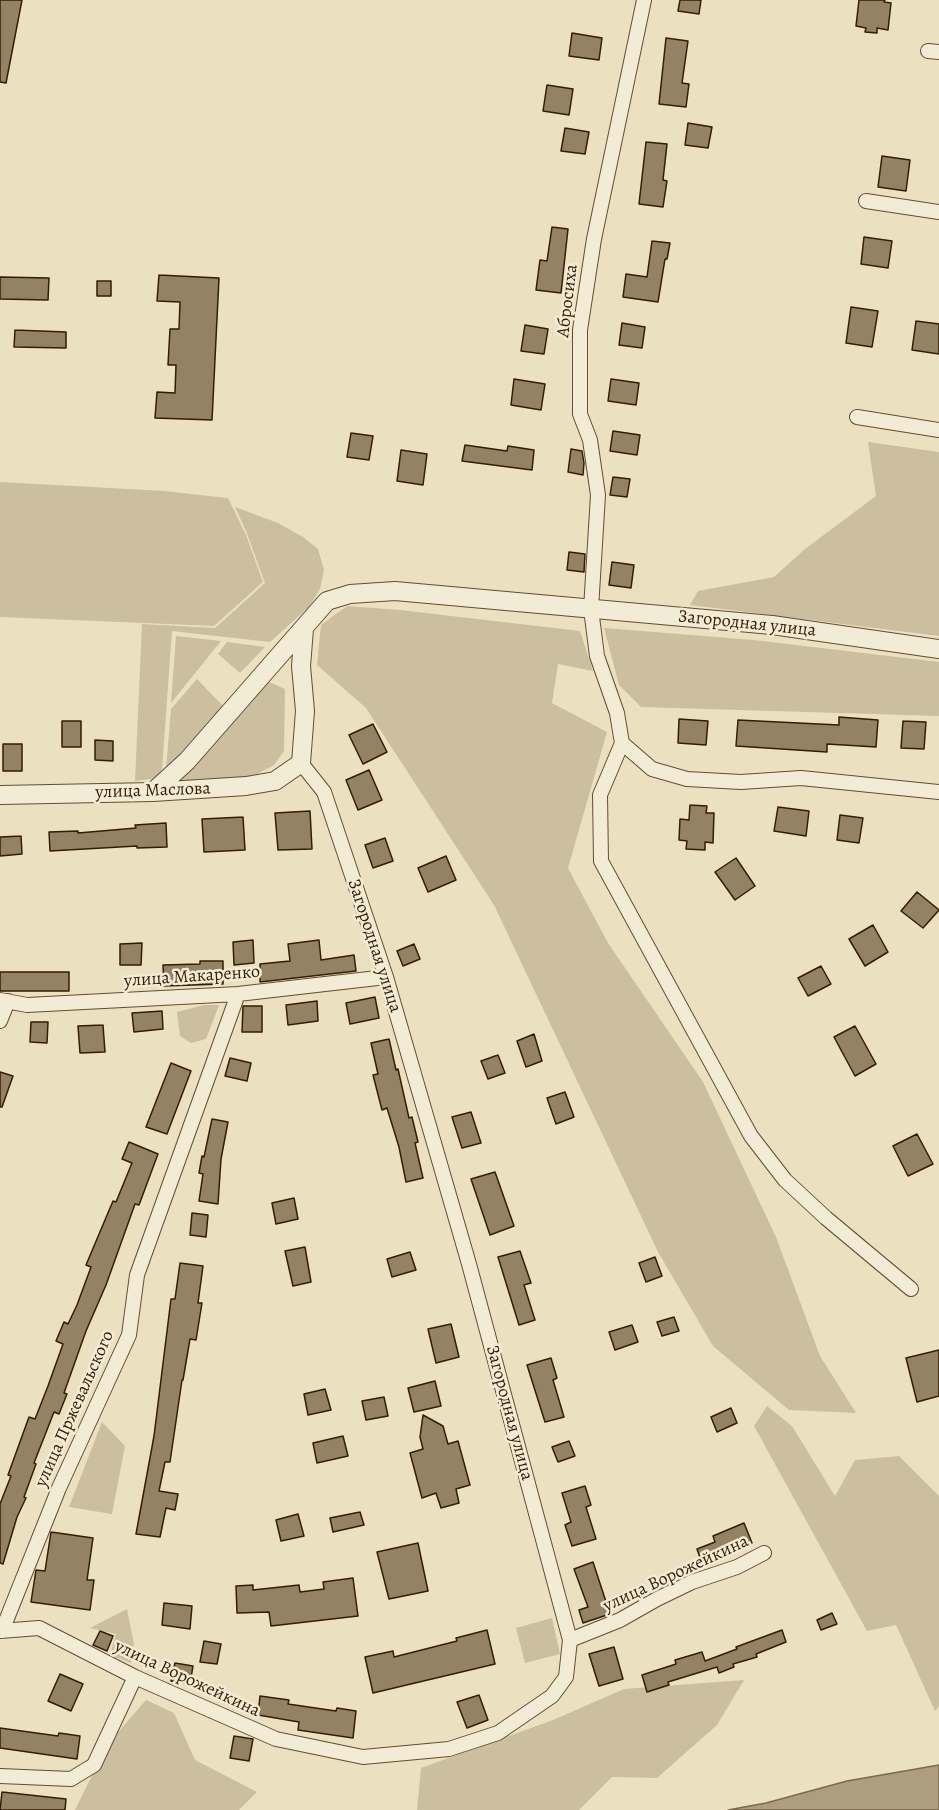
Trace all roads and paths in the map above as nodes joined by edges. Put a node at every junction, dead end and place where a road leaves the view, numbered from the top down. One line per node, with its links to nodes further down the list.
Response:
1 (644, 0): 6 (street, Абросиха)
2 (866, 201): 3 (street)
3 (939, 212)
4 (857, 417): 5 (street)
5 (939, 430)
6 (591, 609): 7 (street, Загородная улица); 8 (street, Загородная улица); 9 (street, Абросиха)
7 (304, 629): 10 (street); 11 (street, Загородная улица)
8 (939, 649)
9 (622, 743): 12 (street); 18 (street)
10 (301, 763): 11 (street, улица Маслова); 14 (street, Загородная улица)
11 (153, 792): 13 (street, улица Маслова)
12 (939, 792)
13 (0, 795)
14 (386, 977): 15 (street, улица Макаренко); 21 (street, Загородная улица)
15 (238, 994): 16 (street, улица Макаренко); 20 (street, улица Пржевальского)
16 (4, 1000): 17 (street)
17 (0, 1021)
18 (911, 1289)
19 (764, 1553): 21 (street, улица Ворожейкина)
20 (1, 1631): 22 (street, улица Ворожейкина)
21 (570, 1640): 23 (street, Загородная улица)
22 (135, 1677): 23 (street, улица Ворожейкина); 24 (street)
23 (363, 1757)
24 (0, 1776)

